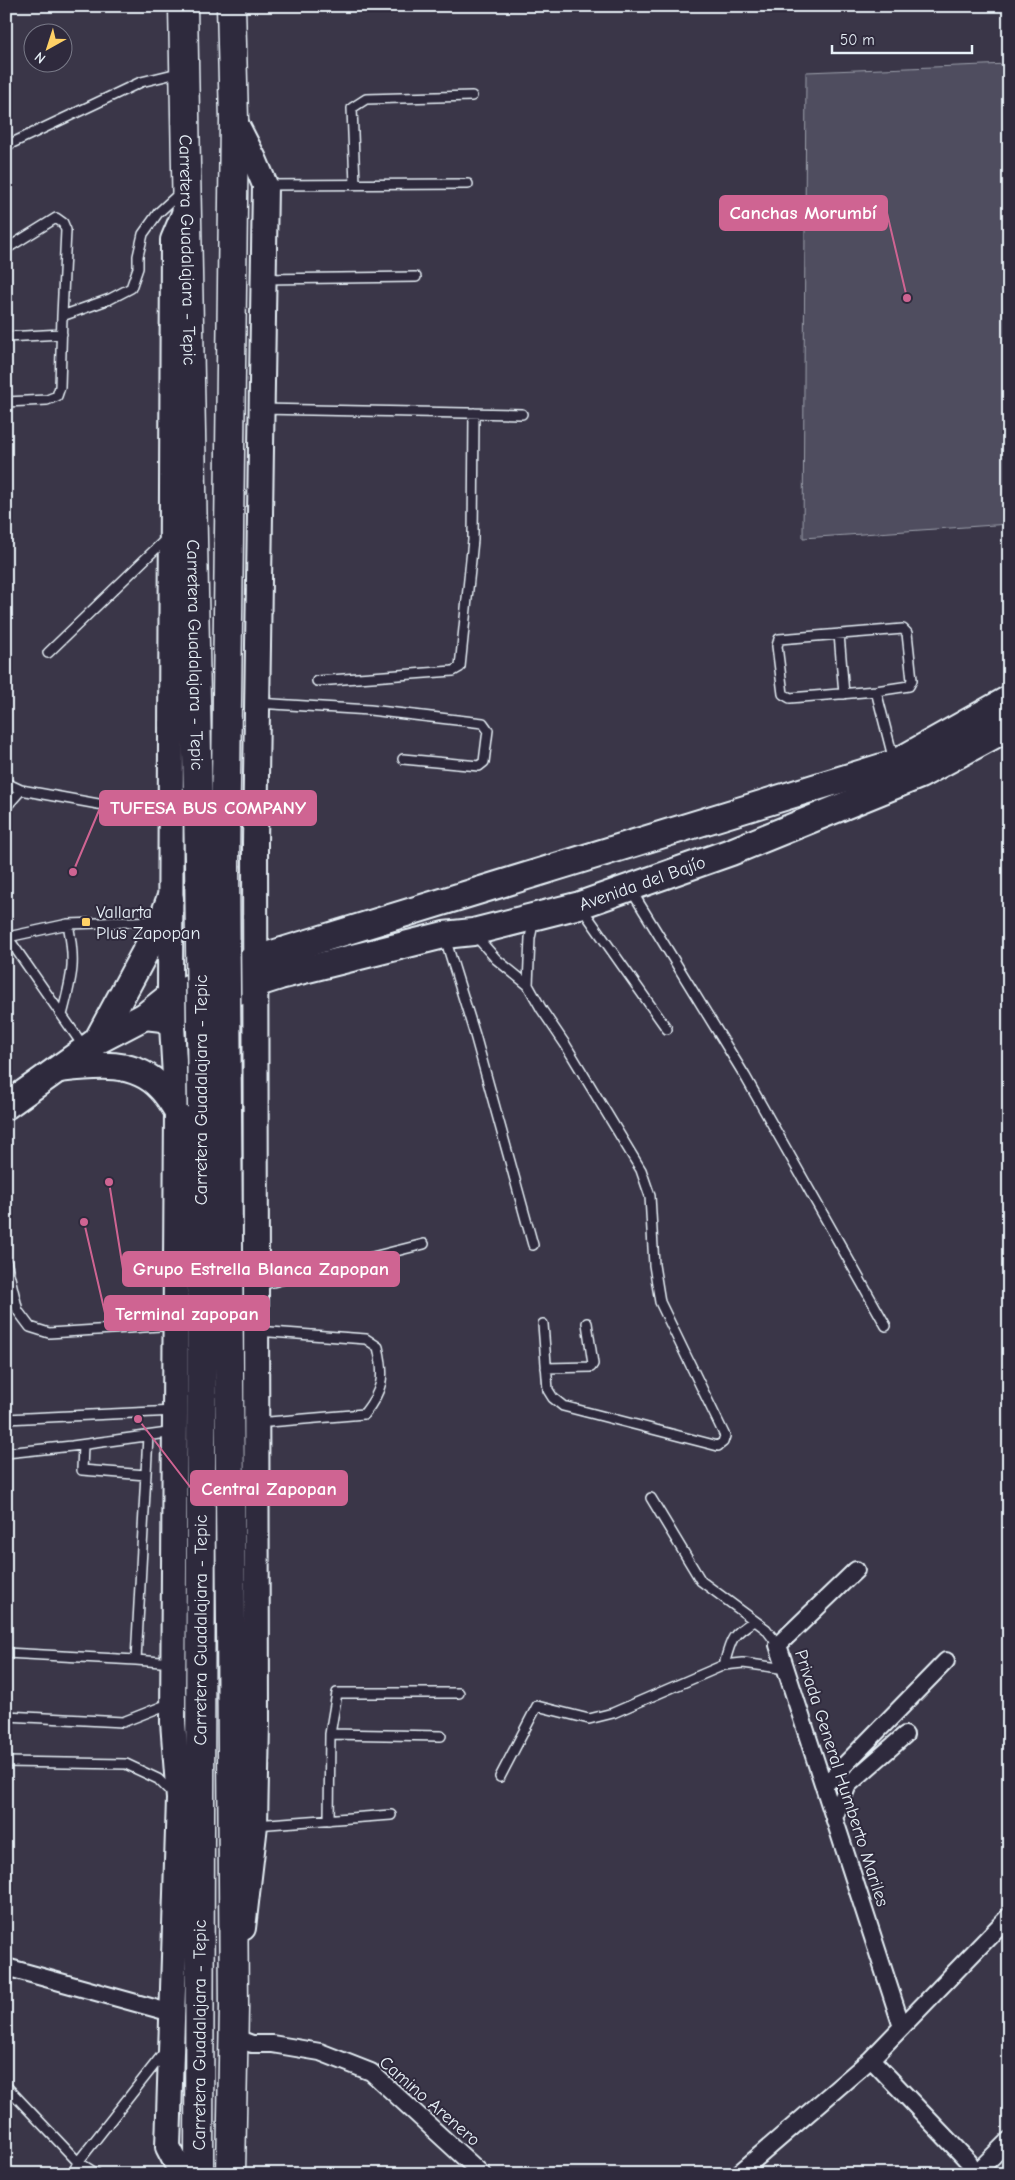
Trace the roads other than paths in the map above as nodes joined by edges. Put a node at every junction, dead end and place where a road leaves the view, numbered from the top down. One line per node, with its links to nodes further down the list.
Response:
1 (183, 6): 3 (highway, Carretera Guadalajara - Tepic)
2 (231, 6): 5 (highway, Carretera Guadalajara - Tepic)
3 (184, 71): 6 (lane); 10 (highway, Carretera Guadalajara - Tepic)
4 (472, 96): 7 (lane)
5 (234, 120): 9 (main road); 53 (highway, Carretera Guadalajara - Tepic, bridge)
6 (10, 144)
7 (355, 184): 8 (lane); 9 (lane)
8 (468, 184)
9 (264, 185): 13 (main road)
10 (188, 194): 14 (lane); 21 (main road); 53 (highway, Carretera Guadalajara - Tepic, bridge)
11 (6, 249): 14 (lane)
12 (416, 277): 13 (lane)
13 (263, 279): 18 (main road)
14 (62, 316): 15 (lane)
15 (62, 334): 16 (lane); 17 (lane)
16 (6, 337)
17 (6, 402)
18 (261, 409): 19 (lane); 28 (main road)
19 (474, 413): 20 (lane); 24 (lane)
20 (522, 414)
21 (171, 534): 23 (lane); 35 (main road)
22 (839, 634): 25 (lane); 26 (lane); 26 (lane)
23 (48, 653)
24 (317, 681)
25 (876, 691): 26 (lane); 31 (lane)
26 (844, 694)
27 (1009, 699): 31 (main road)
28 (257, 703): 30 (lane); 36 (main road)
29 (1009, 726): 37 (main road, Avenida del Bajío)
30 (403, 759)
31 (895, 763): 45 (main road)
32 (6, 783): 33 (lane)
33 (21, 790): 34 (lane); 35 (lane)
34 (6, 807)
35 (170, 828): 36 (main road); 39 (main road)
36 (254, 843): 45 (main road)
37 (630, 887): 38 (main road, Avenida del Bajío); 62 (lane)
38 (580, 905): 40 (main road, Avenida del Bajío); 49 (lane)
39 (166, 910): 41 (lane); 47 (main road); 50 (main road)
40 (536, 915): 42 (main road, Avenida del Bajío); 46 (lane)
41 (68, 924): 44 (lane); 48 (lane)
42 (472, 932): 43 (main road, Avenida del Bajío); 46 (lane)
43 (444, 935): 45 (main road, Avenida del Bajío); 56 (lane)
44 (7, 936): 48 (lane)
45 (256, 972): 47 (main road); 54 (main road)
46 (528, 984): 64 (lane)
47 (170, 1008): 50 (main road); 53 (main road)
48 (62, 1015): 50 (lane)
49 (667, 1029)
50 (91, 1045): 51 (main road)
51 (59, 1069): 52 (main road); 53 (main road)
52 (6, 1106)
53 (202, 1109): 54 (main road); 61 (main road); 95 (highway, Carretera Guadalajara - Tepic); 109 (highway, Carretera Guadalajara - Tepic)
54 (257, 1113): 58 (main road)
55 (424, 1244): 58 (lane)
56 (533, 1245)
57 (6, 1262): 61 (lane)
58 (257, 1286): 63 (main road)
59 (587, 1323): 64 (lane)
60 (543, 1324): 64 (lane)
61 (176, 1325): 66 (main road)
62 (886, 1326)
63 (257, 1331): 67 (main road); 67 (lane)
64 (546, 1368)
65 (6, 1419): 66 (lane)
66 (175, 1421): 68 (lane); 79 (main road)
67 (257, 1423): 95 (main road)
68 (148, 1436): 69 (lane); 71 (lane)
69 (83, 1445): 70 (lane); 71 (lane)
70 (6, 1453)
71 (146, 1475): 77 (lane)
72 (651, 1498): 74 (lane)
73 (856, 1570): 75 (street, Privada General Humberto Mariles)
74 (754, 1621): 75 (lane); 80 (lane)
75 (778, 1644): 81 (street, Privada General Humberto Mariles)
76 (6, 1652): 77 (lane)
77 (136, 1660): 79 (lane)
78 (946, 1661): 90 (street)
79 (174, 1663): 83 (main road)
80 (724, 1665): 81 (lane); 89 (lane)
81 (786, 1668): 90 (street, Privada General Humberto Mariles)
82 (459, 1693): 85 (lane)
83 (174, 1702): 84 (lane); 91 (main road)
84 (6, 1716)
85 (330, 1734): 87 (lane); 94 (lane)
86 (905, 1735): 93 (street)
87 (441, 1736)
88 (6, 1762): 91 (lane)
89 (500, 1777)
90 (824, 1786): 93 (street, Privada General Humberto Mariles)
91 (179, 1800): 98 (main road)
92 (391, 1816): 94 (lane)
93 (834, 1818): 99 (street, Privada General Humberto Mariles)
94 (329, 1820): 95 (lane)
95 (244, 1826): 100 (highway, Carretera Guadalajara - Tepic)
96 (1009, 1916): 99 (street)
97 (6, 1967): 98 (street)
98 (172, 2013): 101 (main road)
99 (902, 2027): 102 (street)
100 (233, 2037): 110 (highway, Carretera Guadalajara - Tepic); 111 (street, Camino Arenero)
101 (171, 2044): 105 (lane); 108 (main road)
102 (871, 2059): 112 (street); 113 (street)
103 (6, 2086): 105 (lane)
104 (1009, 2140): 113 (street)
105 (78, 2162): 106 (lane); 107 (lane)
106 (73, 2174)
107 (97, 2174)
108 (182, 2174)
109 (199, 2174)
110 (231, 2174)
111 (482, 2174)
112 (738, 2174)
113 (975, 2174)

